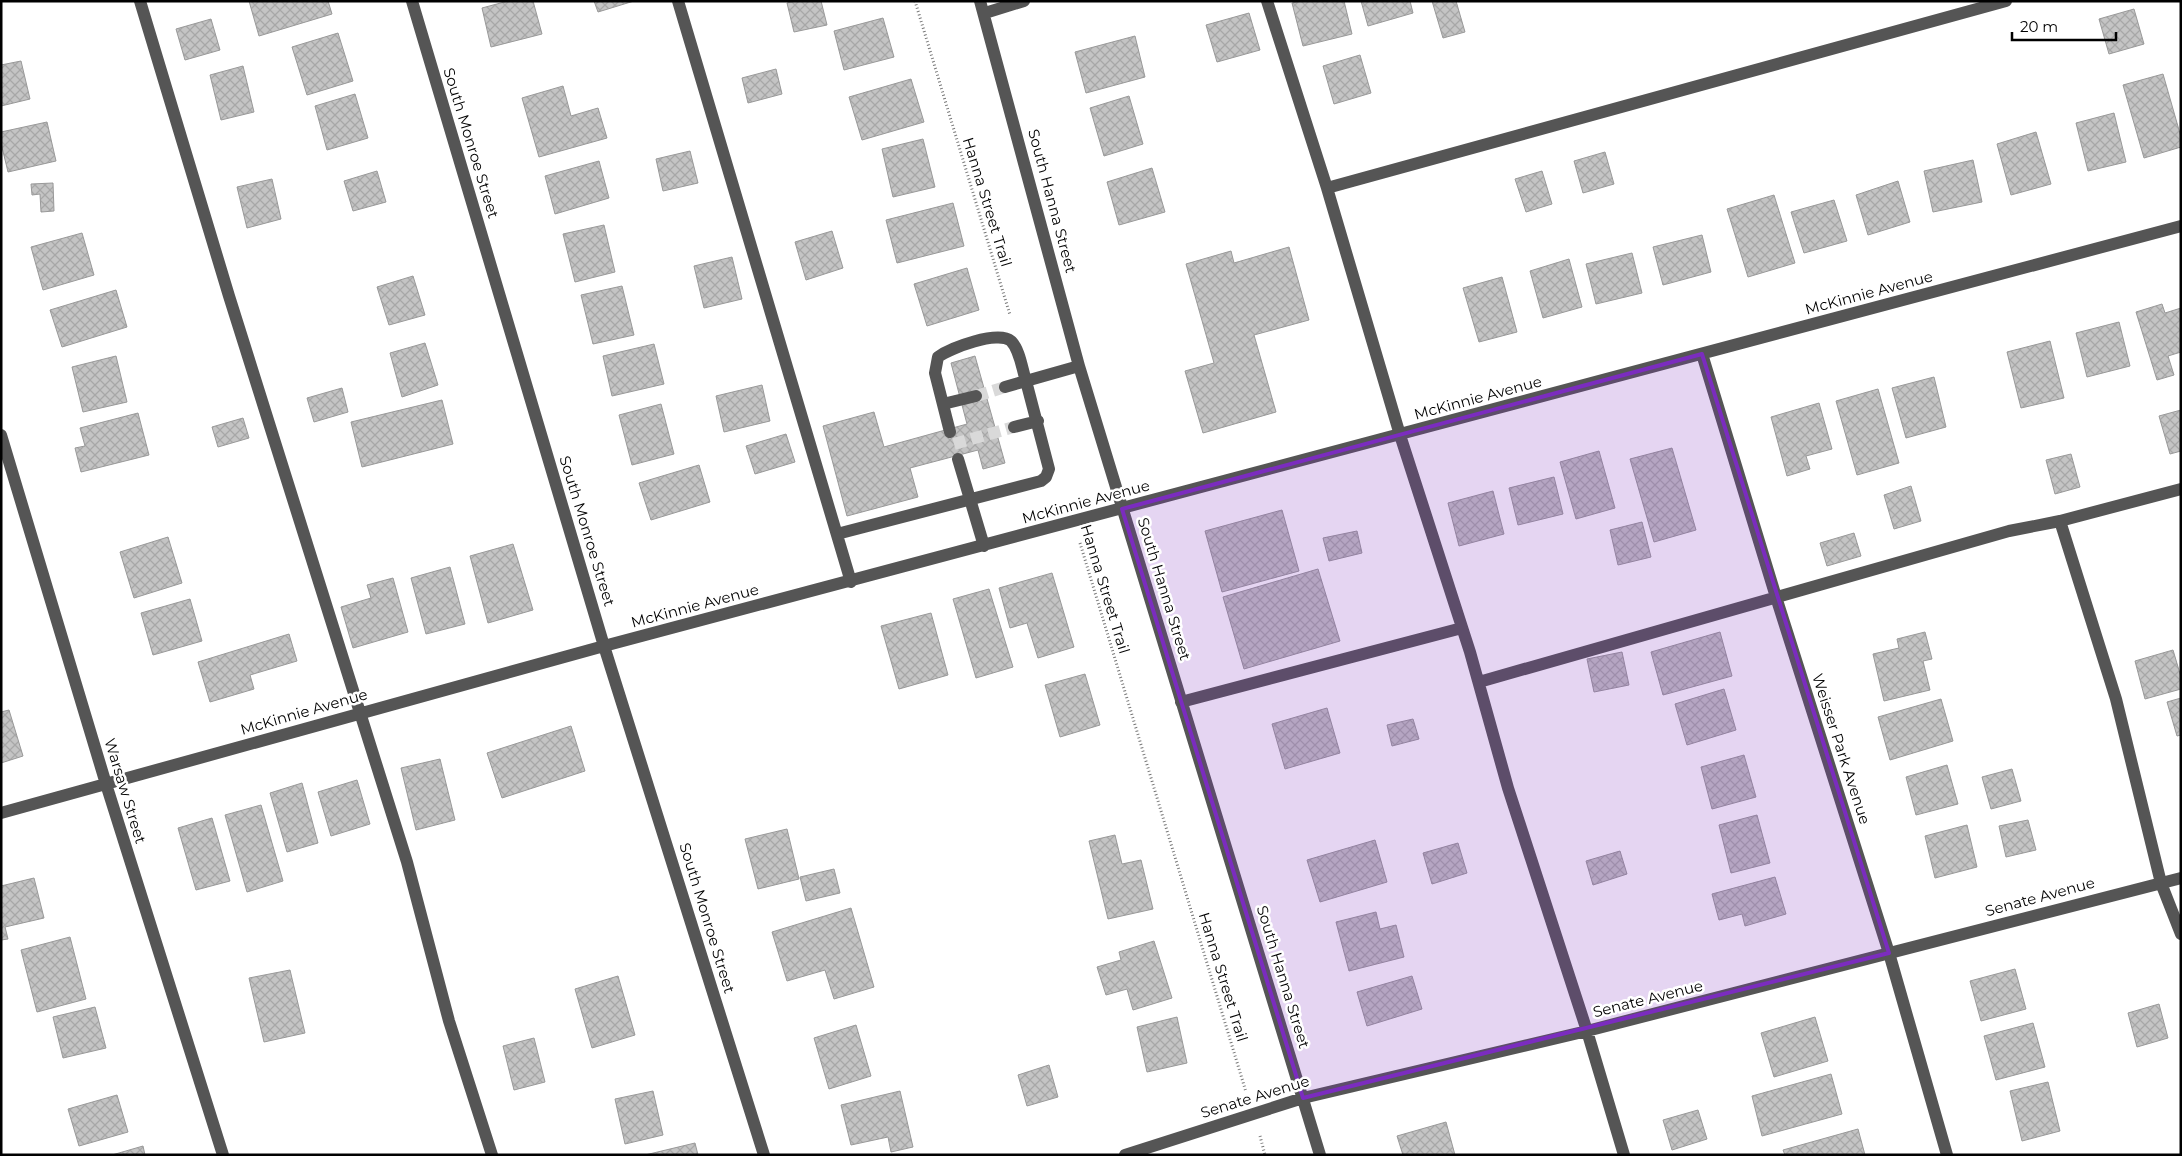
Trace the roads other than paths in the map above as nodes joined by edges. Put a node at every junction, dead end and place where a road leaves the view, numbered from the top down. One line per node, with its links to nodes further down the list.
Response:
1 (140, 1): 34 (street)
2 (412, 1): 31 (street, South Monroe Street)
3 (678, 1): 26 (street)
4 (1024, 1): 7 (street)
5 (1267, 1): 8 (street)
6 (2006, 1): 8 (street)
7 (982, 7): 11 (street, South Hanna Street)
8 (1327, 188): 20 (street)
9 (2181, 226): 10 (street, McKinnie Avenue)
10 (1702, 354): 20 (street, McKinnie Avenue); 29 (street, Weisser Park Avenue)
11 (1080, 366): 12 (street); 24 (street, South Hanna Street)
12 (1026, 381): 13 (street); 15 (street); 16 (street)
13 (1005, 387)
14 (976, 396): 15 (street)
15 (943, 404): 18 (street)
16 (1038, 421): 17 (street); 23 (street)
17 (1014, 427)
18 (950, 432)
19 (1, 435): 35 (street, Warsaw Street)
20 (1400, 435): 24 (street, McKinnie Avenue); 30 (street)
21 (958, 458): 23 (street)
22 (2181, 489): 25 (street)
23 (970, 499): 26 (street); 27 (street)
24 (1122, 509): 27 (street, McKinnie Avenue); 33 (street, South Hanna Street)
25 (2060, 521): 29 (street); 38 (street)
26 (837, 534): 28 (street)
27 (984, 546): 28 (street, McKinnie Avenue)
28 (851, 582): 31 (street, McKinnie Avenue)
29 (1776, 597): 32 (street); 40 (street, Weisser Park Avenue)
30 (1462, 628): 32 (street); 33 (street)
31 (604, 646): 34 (street, McKinnie Avenue); 45 (street, South Monroe Street)
32 (1479, 682): 41 (street)
33 (1181, 702): 42 (street, South Hanna Street)
34 (360, 713): 35 (street, McKinnie Avenue); 44 (street)
35 (106, 784): 36 (street, McKinnie Avenue); 43 (street, Warsaw Street)
36 (1, 813)
37 (2181, 878): 38 (street, Senate Avenue)
38 (2161, 883): 39 (street); 40 (street, Senate Avenue)
39 (2181, 934)
40 (1889, 953): 41 (street, Senate Avenue); 49 (street, Weisser Park Avenue)
41 (1587, 1031): 42 (street, Senate Avenue); 48 (street)
42 (1303, 1098): 46 (street, Senate Avenue); 47 (street, South Hanna Street)
43 (223, 1155)
44 (492, 1155)
45 (764, 1155)
46 (1126, 1155)
47 (1320, 1155)
48 (1624, 1155)
49 (1947, 1155)

